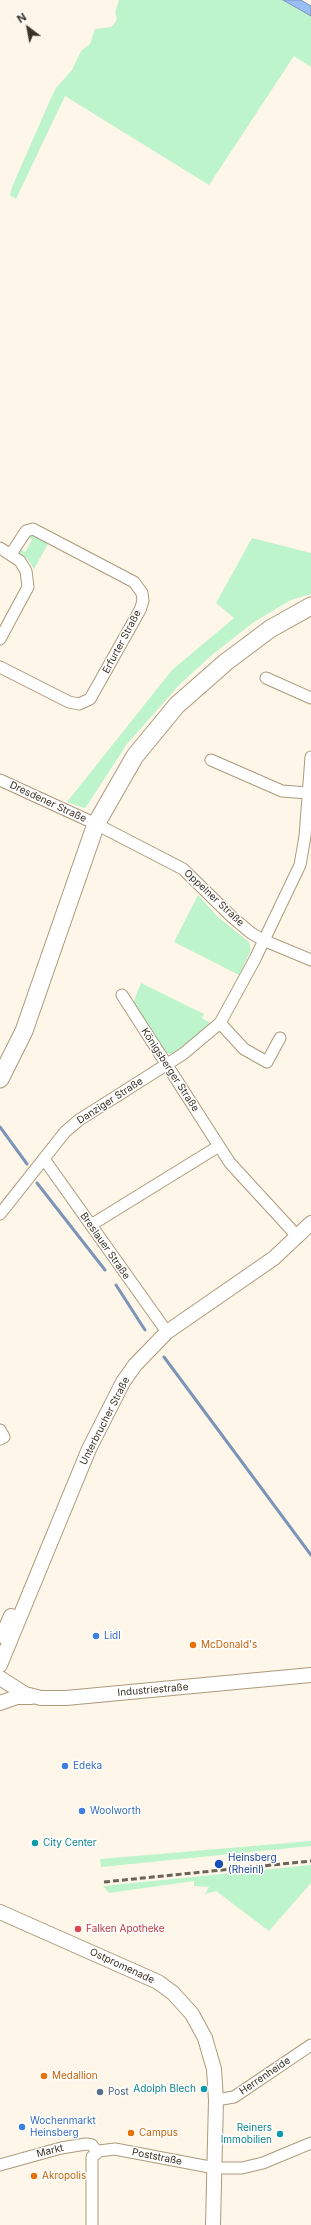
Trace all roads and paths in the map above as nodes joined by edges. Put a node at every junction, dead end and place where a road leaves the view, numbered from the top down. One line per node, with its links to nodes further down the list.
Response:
1 (0, 548): 2 (street)
2 (11, 554): 4 (street); 5 (street, Erfurter Straße)
3 (311, 606): 12 (main road)
4 (0, 639)
5 (0, 667)
6 (266, 678): 7 (street)
7 (311, 698)
8 (311, 757): 11 (street, Danziger Straße)
9 (212, 760): 11 (street)
10 (0, 780): 12 (street, Dresdener Straße)
11 (308, 793): 13 (street, Danziger Straße)
12 (96, 824): 14 (street, Oppelner Straße); 20 (main road)
13 (308, 836): 14 (street, Danziger Straße)
14 (263, 940): 15 (street, Oppelner Straße); 17 (street, Danziger Straße)
15 (311, 960)
16 (122, 995): 19 (street, Königsberger Straße)
17 (220, 1023): 18 (street); 19 (street, Danziger Straße)
18 (280, 1038)
19 (166, 1064): 21 (street, Königsberger Straße); 22 (street, Danziger Straße)
20 (0, 1079)
21 (219, 1146): 25 (street); 26 (street, Königsberger Straße)
22 (44, 1159): 23 (street, Danziger Straße); 25 (street, Breslauer Straße)
23 (0, 1214)
24 (311, 1223): 26 (street, Unterbrucher Straße)
25 (91, 1225): 27 (street, Breslauer Straße)
26 (298, 1237): 27 (street, Unterbrucher Straße)
27 (167, 1332): 30 (street, Unterbrucher Straße)
28 (0, 1430): 29 (street)
29 (0, 1439)
30 (42, 1560): 31 (street); 32 (street, Unterbrucher Straße)
31 (0, 1636)
32 (0, 1665)
33 (311, 1675): 35 (street, Industriestraße)
34 (0, 1678): 35 (street, Industriestraße)
35 (41, 1698): 36 (street)
36 (0, 1703)
37 (0, 1912): 39 (street, Ostpromenade)
38 (311, 2045): 39 (street, Herrenheide)
39 (216, 2100): 43 (street, Ostpromenade)
40 (311, 2143): 43 (street, Poststraße)
41 (98, 2151): 42 (street, Markt); 43 (street, Poststraße); 44 (street)
42 (0, 2165)
43 (215, 2168): 45 (street, Ostpromenade)
44 (92, 2225)
45 (213, 2225)

